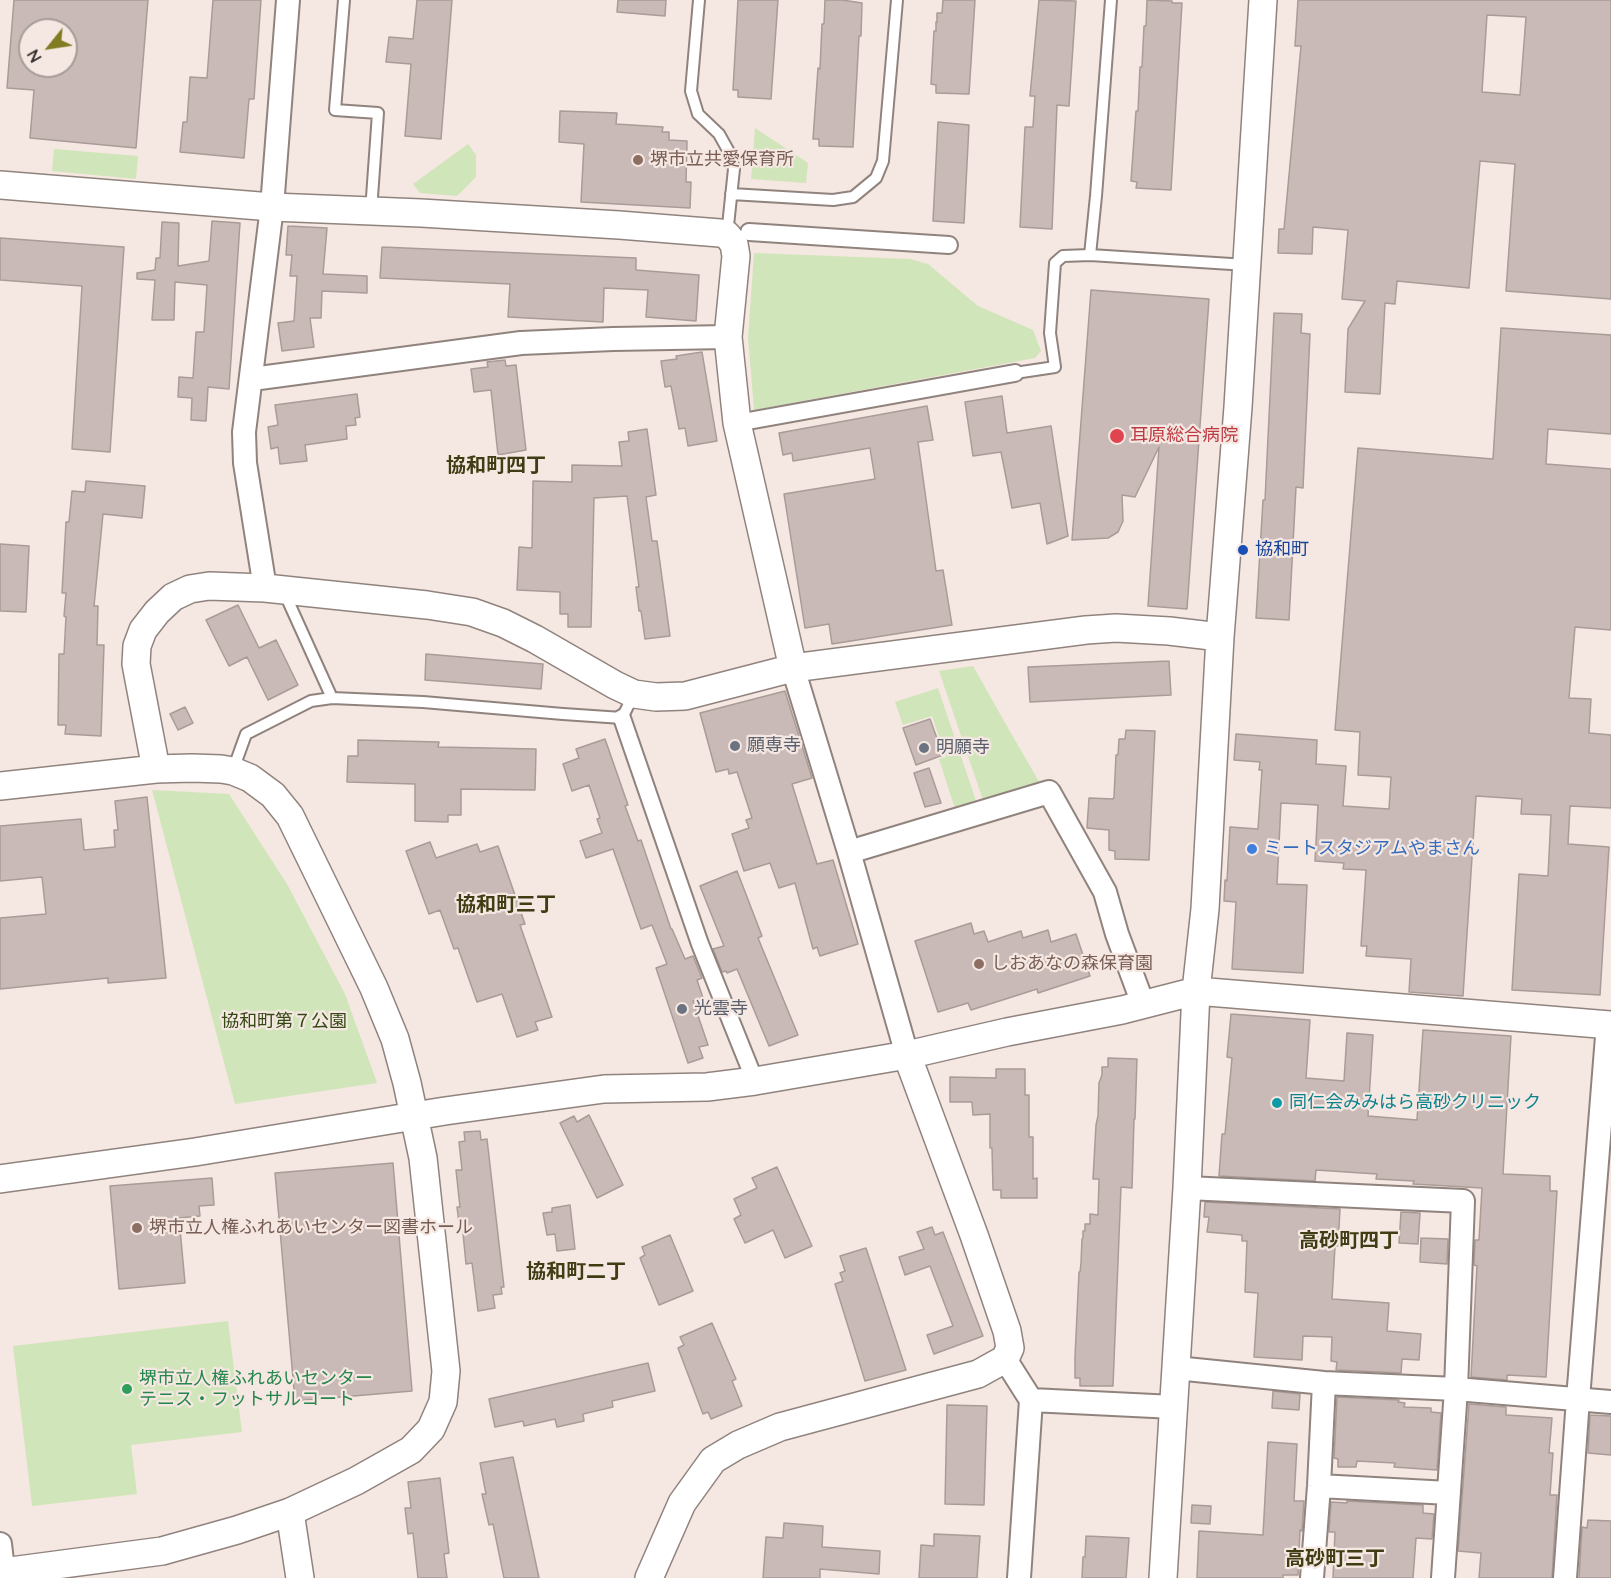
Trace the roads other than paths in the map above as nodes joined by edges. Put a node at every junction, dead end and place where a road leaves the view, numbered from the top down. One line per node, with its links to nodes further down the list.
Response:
1 (288, 0): 9 (street)
2 (344, 0): 10 (lane)
3 (699, 0): 8 (lane)
4 (897, 0): 8 (lane)
5 (1111, 0): 13 (lane)
6 (1263, 0): 14 (street)
7 (0, 185): 9 (street)
8 (731, 194): 11 (lane)
9 (272, 207): 10 (street); 17 (street)
10 (371, 211): 11 (street)
11 (738, 234): 12 (street); 15 (street)
12 (949, 245)
13 (1090, 255): 14 (lane); 16 (lane)
14 (1247, 266): 20 (street)
15 (728, 338): 17 (street); 18 (street)
16 (1016, 373): 18 (street)
17 (252, 379): 19 (street)
18 (737, 423): 21 (street)
19 (274, 589): 22 (street); 23 (lane); 25 (street)
20 (1220, 638): 21 (street); 29 (street)
21 (793, 668): 22 (street); 28 (street)
22 (634, 694): 24 (lane)
23 (332, 698): 24 (lane); 26 (lane)
24 (622, 718): 33 (street)
25 (156, 769): 26 (street); 27 (street)
26 (233, 771): 34 (street)
27 (0, 786)
28 (849, 852): 30 (street); 32 (street)
29 (1196, 991): 30 (street); 31 (street); 36 (street)
30 (1143, 1004): 32 (street)
31 (1610, 1024): 41 (street)
32 (907, 1055): 33 (street); 37 (street)
33 (755, 1081): 34 (street)
34 (415, 1116): 35 (street); 47 (street)
35 (0, 1179)
36 (1188, 1188): 38 (street); 40 (street)
37 (1005, 1359): 42 (street); 51 (street)
38 (1176, 1368): 39 (street); 44 (street)
39 (1324, 1383): 40 (street); 45 (street)
40 (1456, 1389): 41 (street); 46 (street)
41 (1578, 1399): 43 (street); 56 (street)
42 (1031, 1400): 44 (street); 52 (street)
43 (1611, 1402)
44 (1173, 1407): 53 (street)
45 (1319, 1486): 46 (street); 54 (street)
46 (1449, 1493): 55 (street)
47 (290, 1512): 49 (street); 50 (street)
48 (0, 1544): 49 (street)
49 (3, 1575)
50 (300, 1578)
51 (649, 1578)
52 (1019, 1578)
53 (1162, 1578)
54 (1312, 1578)
55 (1443, 1578)
56 (1565, 1578)

